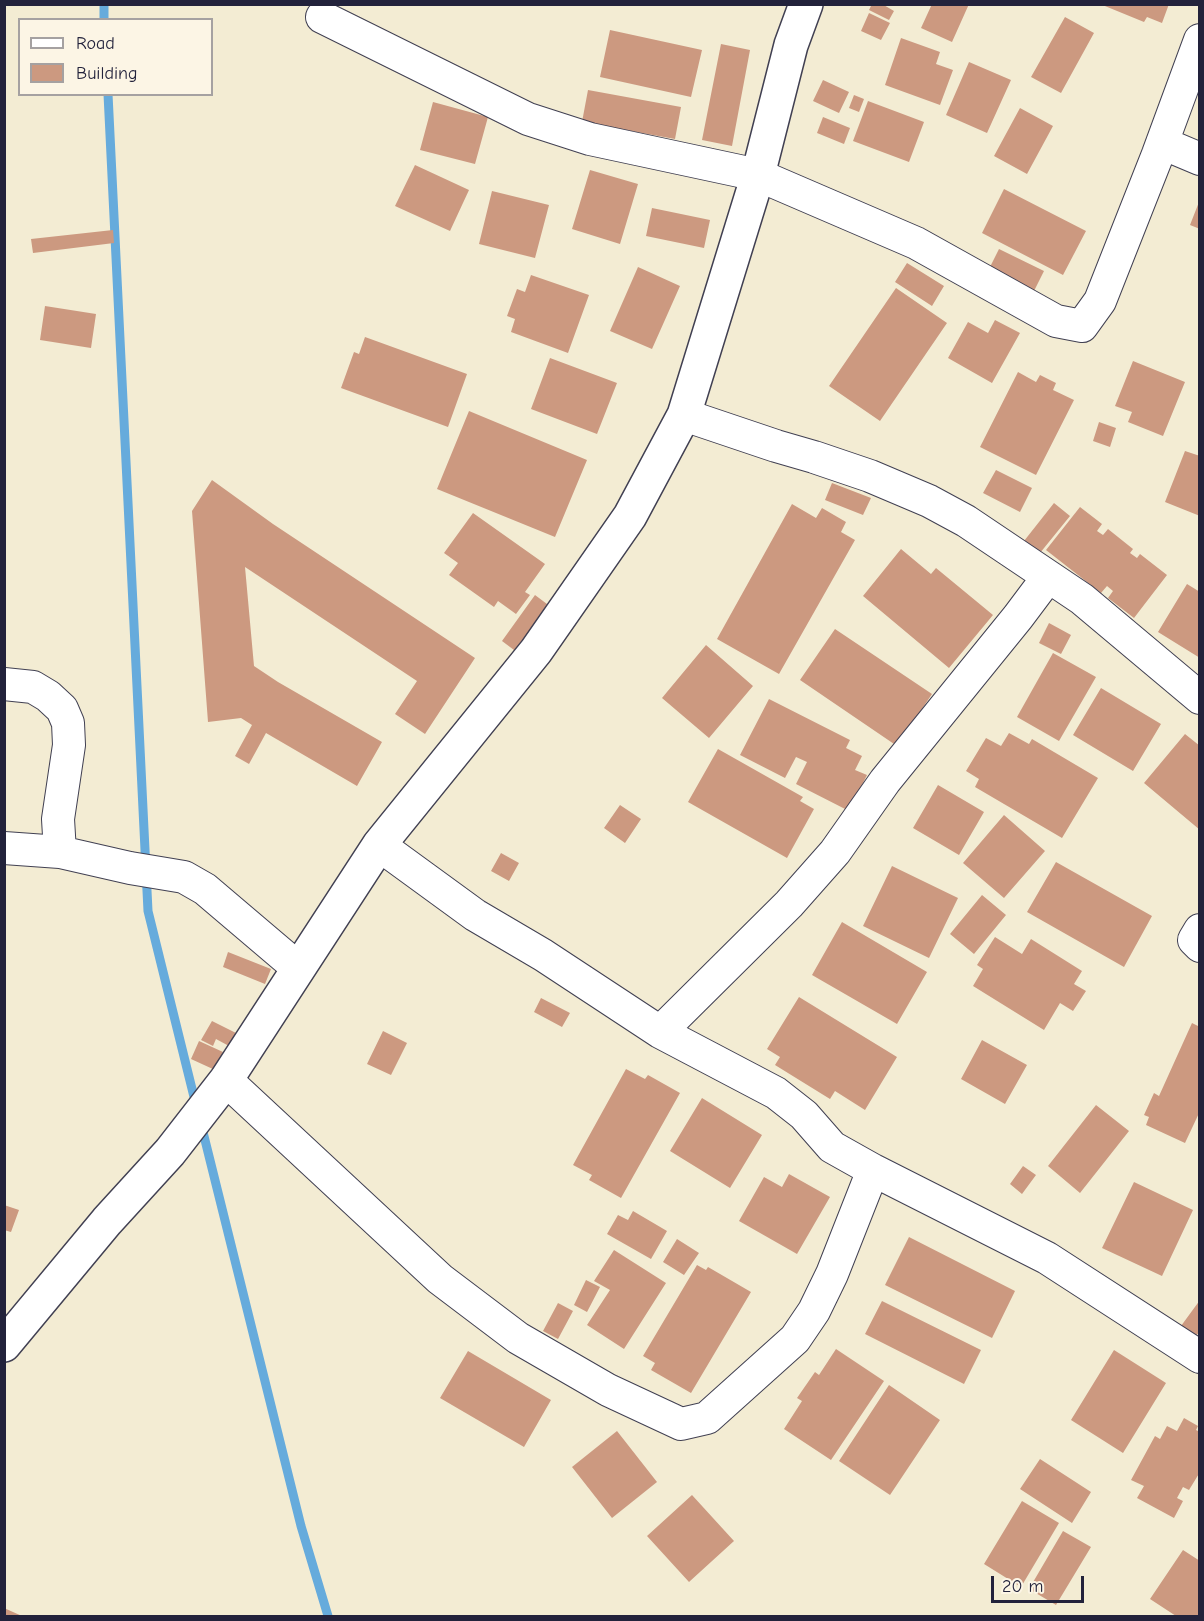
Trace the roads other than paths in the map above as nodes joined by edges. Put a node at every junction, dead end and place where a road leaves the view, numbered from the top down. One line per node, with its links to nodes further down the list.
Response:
1 (806, 4): 6 (street)
2 (322, 16): 6 (street)
3 (1200, 40): 4 (street)
4 (1162, 143): 5 (street); 6 (street)
5 (1200, 159)
6 (758, 175): 7 (street)
7 (684, 415): 8 (street); 11 (street)
8 (1048, 577): 10 (street); 17 (street)
9 (4, 684): 13 (street)
10 (1200, 698)
11 (379, 845): 16 (street); 17 (street)
12 (4, 848): 13 (street)
13 (60, 852): 16 (street)
14 (1200, 930): 15 (street)
15 (1200, 946)
16 (298, 969): 18 (street)
17 (660, 1032): 19 (street)
18 (226, 1080): 19 (street); 20 (street)
19 (873, 1170): 21 (street)
20 (4, 1345)
21 (1200, 1357)

